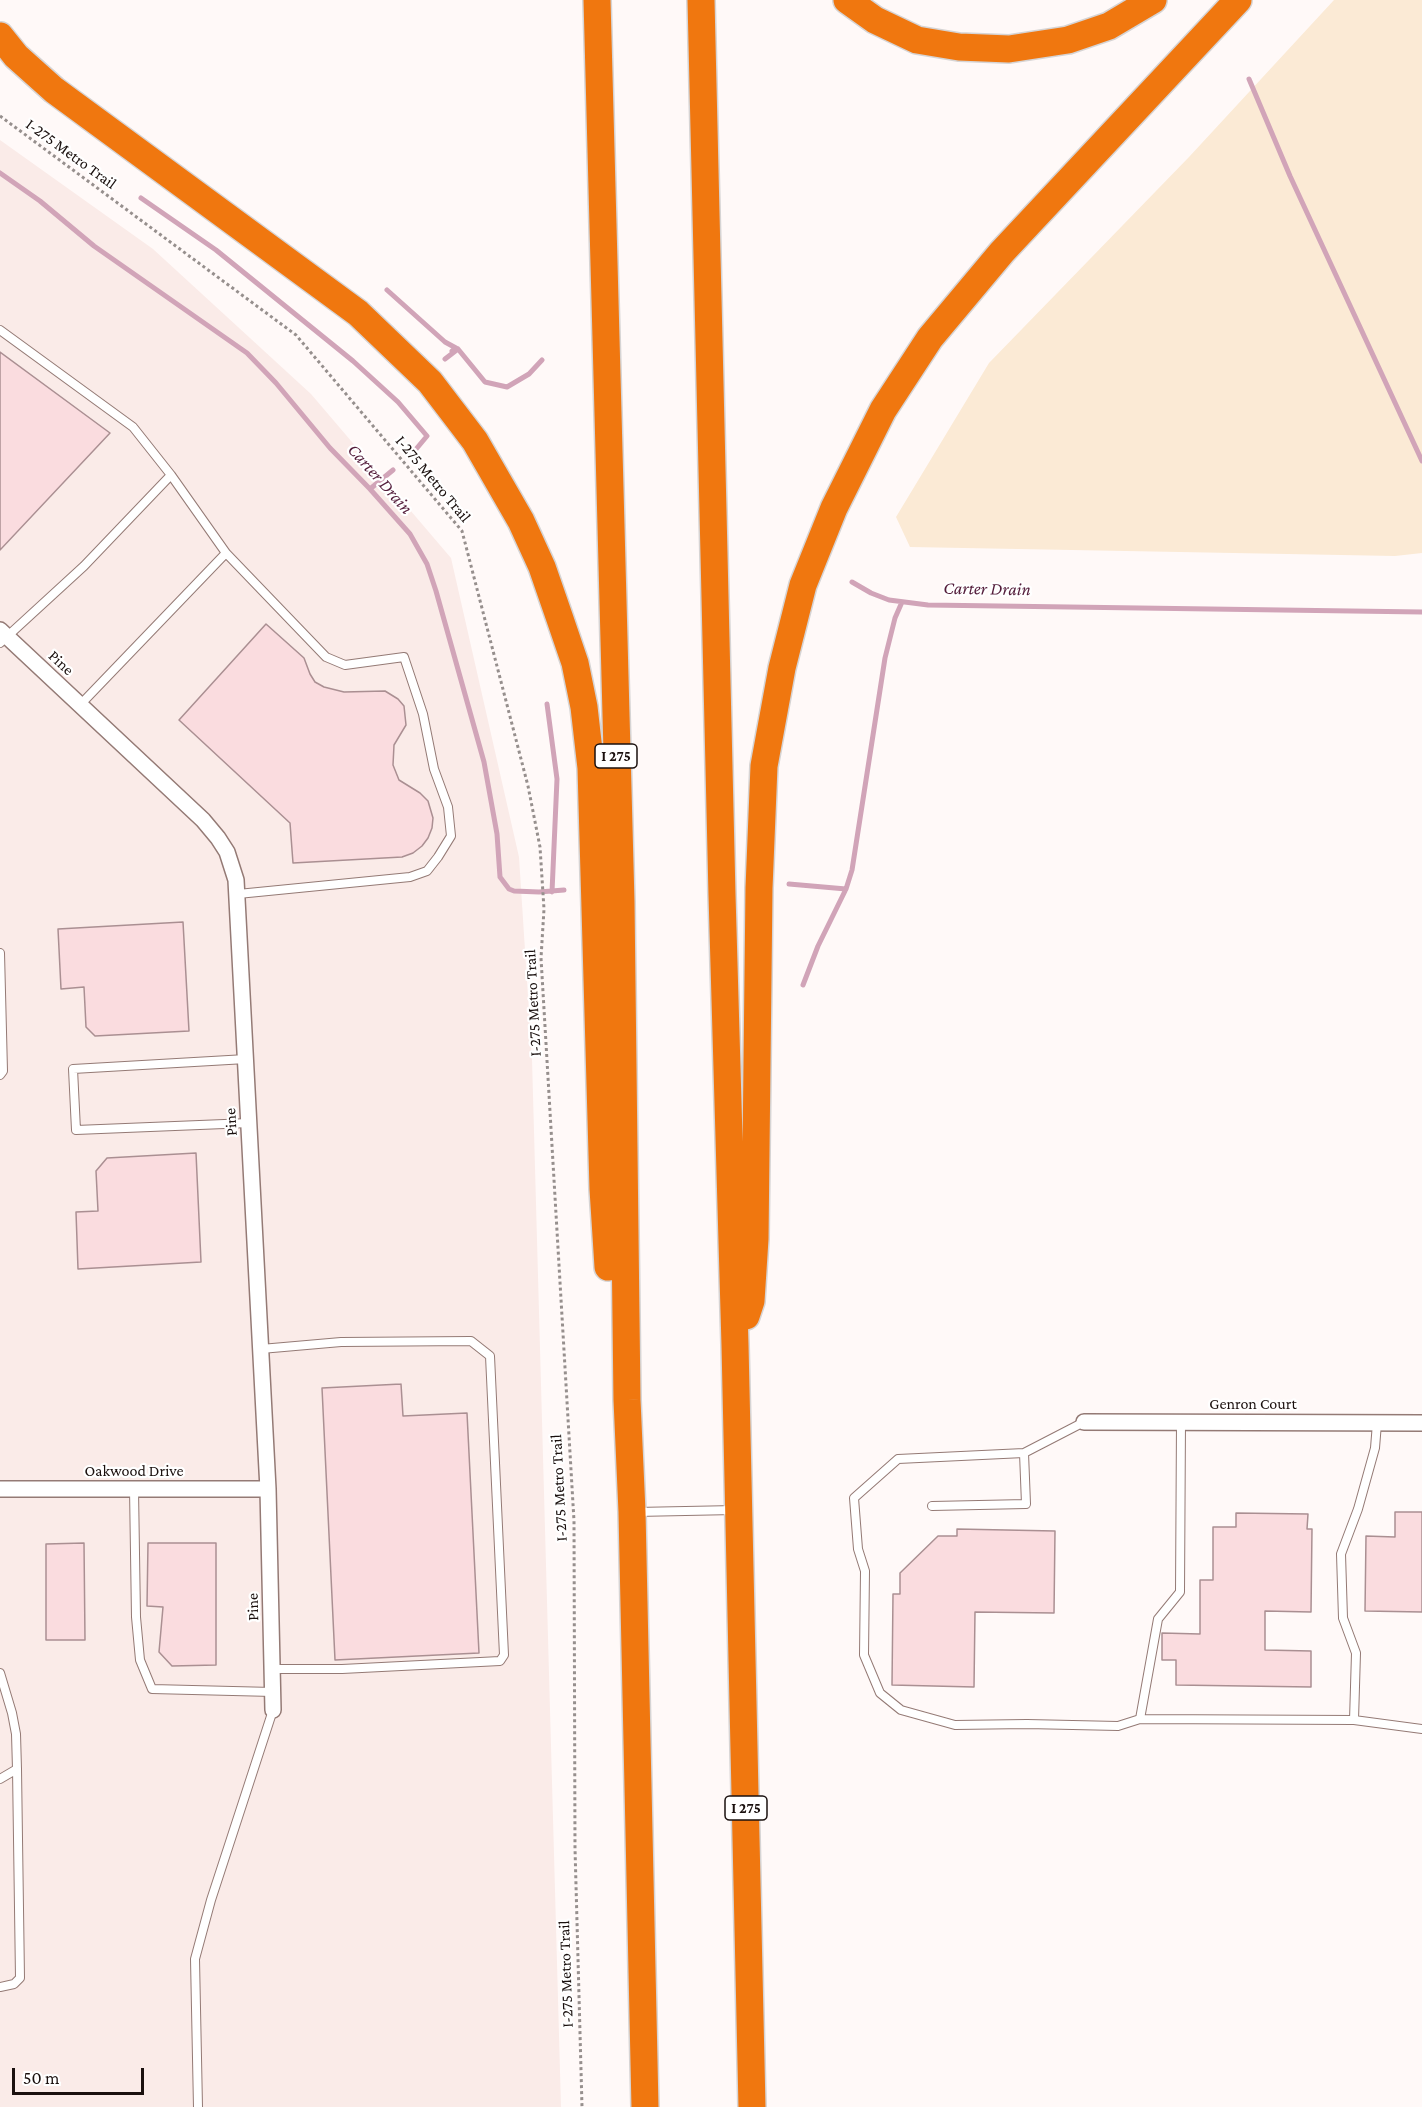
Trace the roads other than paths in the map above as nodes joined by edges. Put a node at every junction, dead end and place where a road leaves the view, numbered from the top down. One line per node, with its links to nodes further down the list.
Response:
1 (597, 0): 19 (highway, I 275)
2 (701, 0): 17 (highway, I 275)
3 (847, 0): 4 (highway)
4 (1153, 0)
5 (1238, 0): 17 (highway)
6 (0, 36): 19 (highway)
7 (0, 330): 8 (lane)
8 (171, 475): 9 (lane); 10 (lane)
9 (226, 553): 11 (lane); 12 (lane)
10 (2, 636): 11 (street, Pine)
11 (80, 705): 12 (street, Pine)
12 (238, 894): 14 (street, Pine)
13 (0, 953): 15 (lane)
14 (246, 1059): 16 (street, Pine); 16 (lane)
15 (0, 1075)
16 (249, 1123): 18 (street, Pine)
17 (735, 1345): 29 (highway, I 275)
18 (261, 1349): 27 (street, Pine); 31 (lane)
19 (627, 1400): 30 (highway, I 275)
20 (1084, 1422): 21 (street, Genron Court); 24 (lane)
21 (1181, 1422): 22 (street, Genron Court); 35 (lane)
22 (1377, 1423): 23 (street, Genron Court); 36 (lane)
23 (1422, 1423)
24 (1024, 1453): 28 (lane); 35 (lane)
25 (0, 1489): 26 (street, Oakwood Drive)
26 (134, 1489): 27 (street, Oakwood Drive); 33 (lane)
27 (268, 1489): 31 (street, Pine)
28 (932, 1506)
29 (739, 1509): 30 (lane); 43 (highway, I 275)
30 (632, 1512): 42 (highway, I 275)
31 (272, 1669): 33 (street, Pine)
32 (0, 1673): 38 (lane)
33 (273, 1692): 34 (street, Pine)
34 (273, 1710): 41 (lane)
35 (1140, 1719): 36 (lane)
36 (1354, 1720): 37 (lane)
37 (1422, 1729)
38 (17, 1769): 39 (lane); 40 (lane)
39 (0, 1779)
40 (0, 1987)
41 (198, 2107)
42 (645, 2107)
43 (752, 2107)

